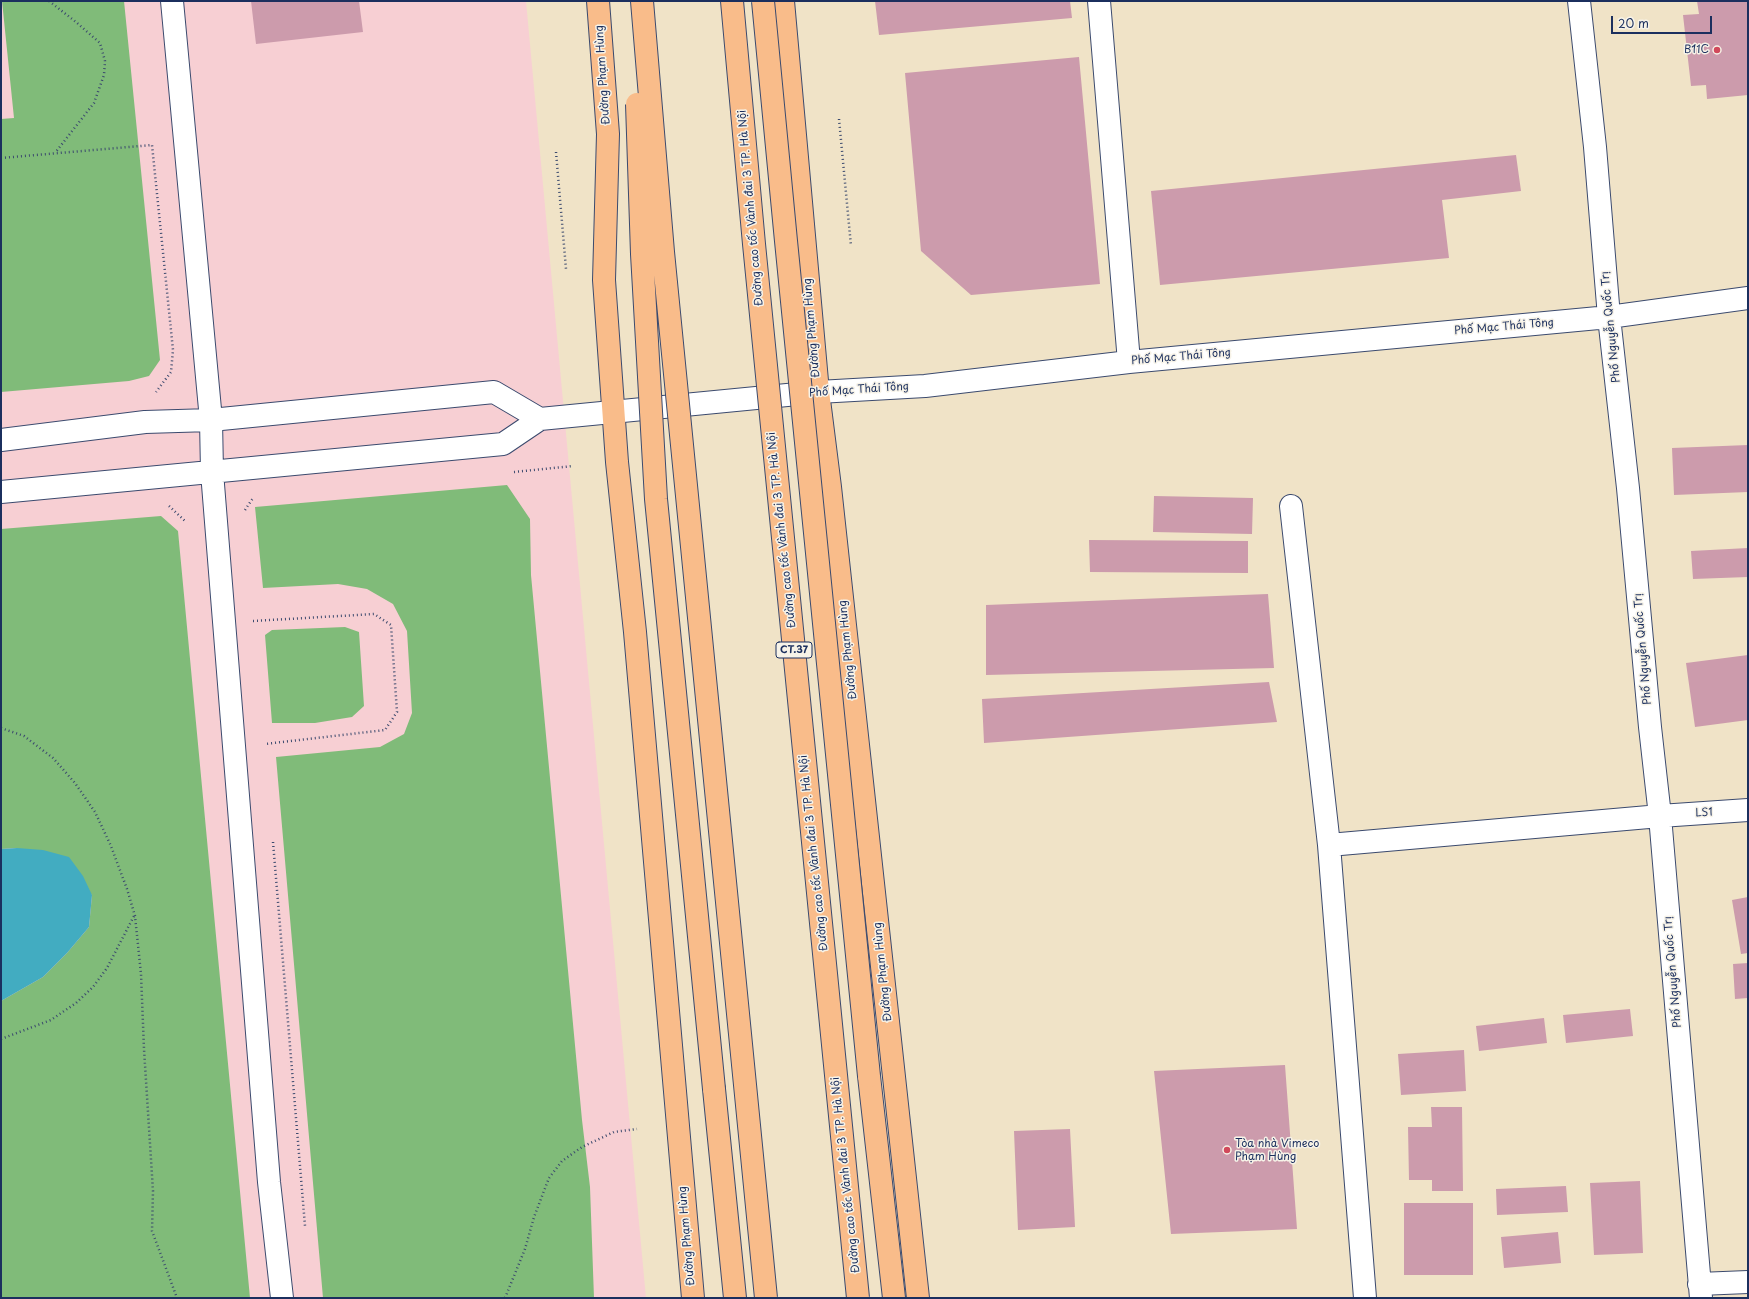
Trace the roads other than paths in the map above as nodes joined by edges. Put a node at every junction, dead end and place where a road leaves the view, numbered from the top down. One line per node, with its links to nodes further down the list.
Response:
1 (172, 1): 16 (street)
2 (598, 1): 14 (main road, Đường Phạm Hùng)
3 (633, 1): 28 (main road, bridge)
4 (642, 1): 29 (main road, bridge)
5 (732, 1): 30 (main road, Đường cao tốc Vành đai 3 TP. Hà Nội / CT.37, bridge)
6 (763, 1): 31 (main road, bridge)
7 (783, 1): 13 (main road, Đường Phạm Hùng)
8 (1099, 1): 12 (street)
9 (1580, 1): 11 (street, Phố Nguyễn Quốc Trị)
10 (1748, 298): 11 (street, Phố Mạc Thái Tông)
11 (1609, 318): 12 (street, Phố Mạc Thái Tông); 22 (street, Phố Nguyễn Quốc Trị)
12 (1129, 362): 13 (street, Phố Mạc Thái Tông)
13 (818, 392): 14 (street, Phố Mạc Thái Tông); 32 (main road, Đường Phạm Hùng)
14 (613, 412): 15 (street, Phố Mạc Thái Tông); 27 (main road, Đường Phạm Hùng)
15 (540, 419): 16 (street); 18 (street)
16 (211, 420): 17 (street); 18 (street)
17 (1, 440)
18 (212, 472): 19 (street); 26 (street)
19 (1, 492)
20 (1291, 506): 23 (street)
21 (1748, 810): 22 (street, LS1)
22 (1660, 816): 23 (street, LS1); 25 (street, Phố Nguyễn Quốc Trị)
23 (1329, 845): 33 (street)
24 (1748, 1282): 25 (street)
25 (1700, 1291)
26 (282, 1298)
27 (693, 1298)
28 (735, 1298)
29 (766, 1298)
30 (858, 1298)
31 (894, 1298)
32 (918, 1298)
33 (1365, 1298)

